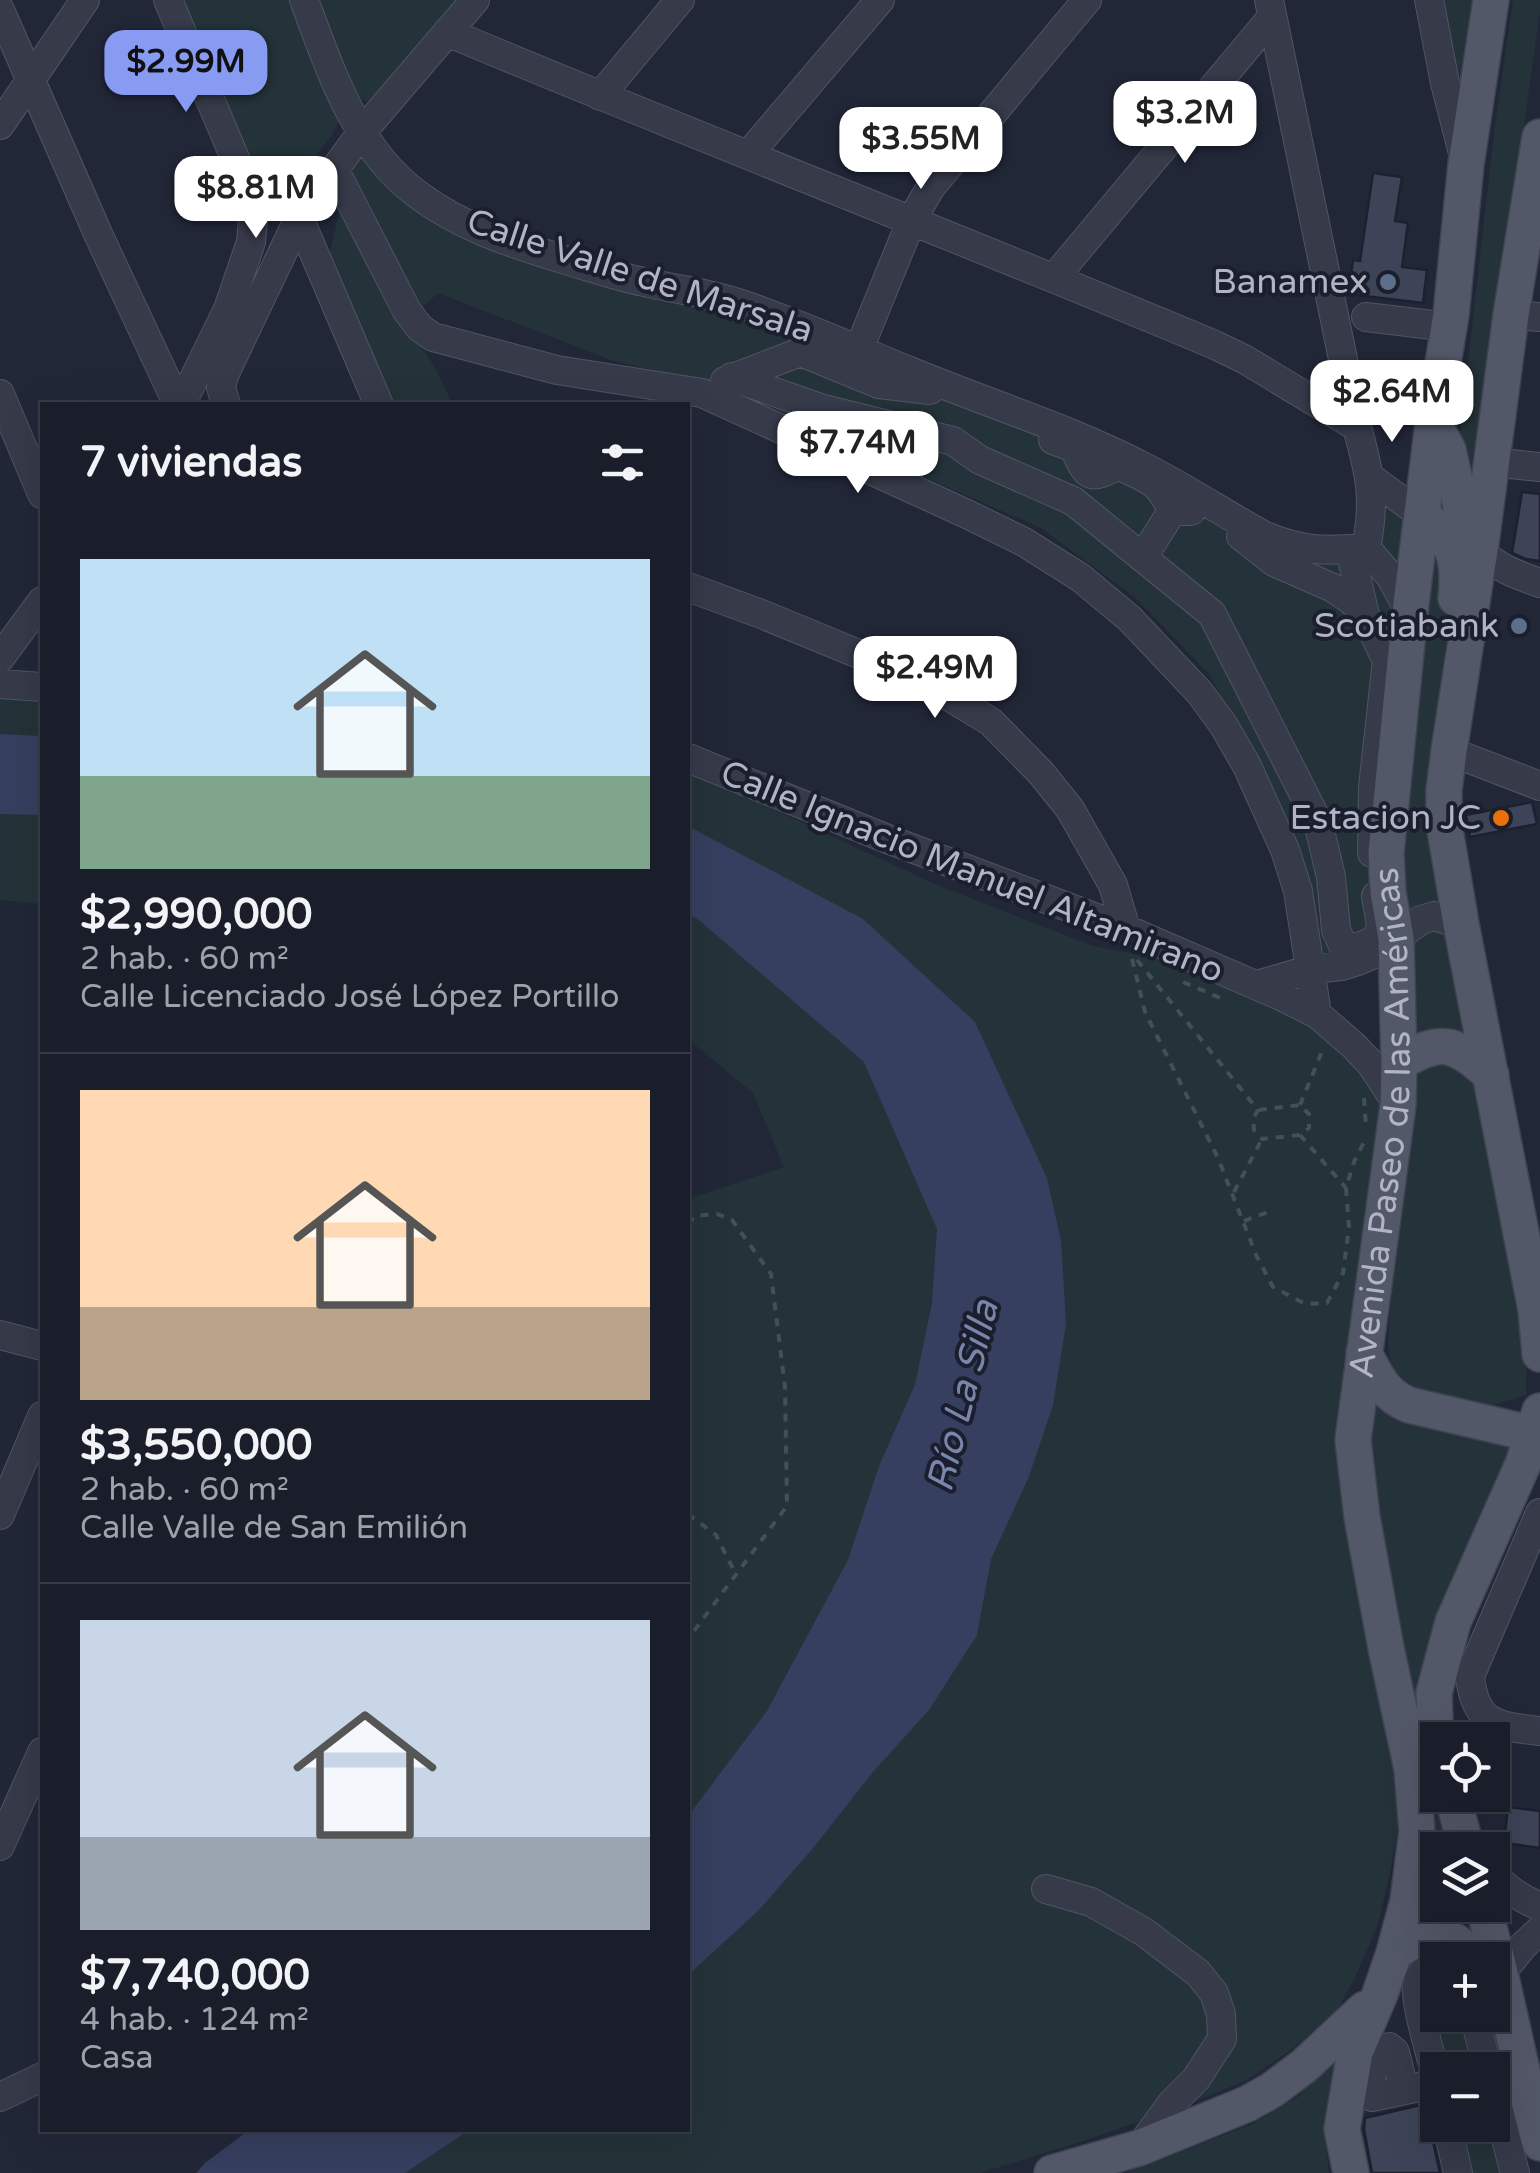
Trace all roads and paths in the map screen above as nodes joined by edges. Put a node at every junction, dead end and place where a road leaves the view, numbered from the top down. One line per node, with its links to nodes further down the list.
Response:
1 (85, 0): 13 (street)
2 (168, 0): 35 (street)
3 (304, 0): 16 (street, Calle Valle de Marsala)
4 (475, 0): 12 (street)
5 (680, 0): 14 (street)
6 (880, 0): 18 (street)
7 (1087, 0): 22 (street)
8 (1429, 0): 19 (street)
9 (1490, 0): 19 (main road, Avenida Paseo de las Américas)
10 (1271, 8): 24 (street); 38 (street)
11 (0, 10): 13 (street)
12 (448, 32): 14 (street); 16 (street)
13 (30, 80): 15 (street); 34 (street)
14 (600, 96): 18 (street)
15 (0, 125)
16 (362, 132): 20 (street); 28 (street, Calle Valle de Marsala)
17 (1540, 145): 23 (main road, Avenida Paseo de las Américas)
18 (749, 154): 22 (street)
19 (1466, 164): 27 (main road, Avenida Paseo de las Américas)
20 (334, 170): 21 (street); 31 (street)
21 (300, 218): 33 (street); 36 (street)
22 (912, 219): 24 (street); 28 (street)
23 (1531, 247): 25 (main road, Avenida Paseo de las Américas)
24 (1054, 278): 38 (street)
25 (1526, 316): 39 (main road, Avenida Paseo de las Américas)
26 (1366, 317): 27 (street)
27 (1449, 328): 37 (main road, Avenida Paseo de las Américas)
28 (846, 343): 29 (street); 46 (street, Calle Valle de Marsala)
29 (801, 352): 30 (street); 44 (street)
30 (732, 377): 31 (street); 48 (street)
31 (702, 393): 65 (street)
32 (0, 394): 43 (street)
33 (223, 396)
34 (178, 402)
35 (181, 402)
36 (378, 402)
37 (1433, 423): 41 (main road, Avenida Paseo de las Américas); 47 (main road)
38 (1358, 427): 42 (street)
39 (1490, 462): 40 (street); 47 (main road, Avenida Paseo de las Américas)
40 (1540, 467)
41 (1428, 469): 42 (street); 45 (main road, Avenida Paseo de las Américas)
42 (1379, 483): 45 (street); 46 (street)
43 (40, 489)
44 (1172, 511): 48 (street); 53 (street)
45 (1424, 516): 52 (main road, Avenida Paseo de las Américas); 55 (main road)
46 (1358, 549): 52 (street); 53 (street)
47 (1480, 550): 49 (street); 55 (main road, Avenida Paseo de las Américas)
48 (1143, 557): 64 (street)
49 (1540, 583)
50 (690, 588): 63 (street)
51 (40, 604): 54 (street)
52 (1410, 612): 62 (main road, Avenida Paseo de las Américas)
53 (1365, 615): 64 (street)
54 (1, 655)
55 (1460, 678): 58 (main road, Avenida Paseo de las Américas)
56 (0, 684): 57 (street)
57 (40, 687)
58 (1449, 751): 60 (street); 61 (main road, Avenida Paseo de las Américas)
59 (690, 759): 63 (street, Calle Ignacio Manuel Altamirano)
60 (1540, 786)
61 (1461, 924): 62 (street, Calle Ignacio Manuel Altamirano); 73 (main road, Avenida Paseo de las Américas)
62 (1396, 938): 65 (street, Calle Ignacio Manuel Altamirano); 72 (main road, Avenida Paseo de las Américas)
63 (1128, 941): 66 (path); 68 (street, Calle Ignacio Manuel Altamirano); 77 (path); 81 (path)
64 (1340, 942): 65 (street)
65 (1310, 960): 68 (street, Calle Ignacio Manuel Altamirano); 70 (street)
66 (1145, 961)
67 (1173, 977): 69 (path)
68 (1257, 985): 70 (street, Calle Ignacio Manuel Altamirano)
69 (1233, 1003)
70 (1318, 1014): 76 (street, Calle Ignacio Manuel Altamirano)
71 (1325, 1045): 75 (path)
72 (1399, 1063): 73 (main road); 76 (main road, Avenida Paseo de las Américas)
73 (1490, 1074): 88 (main road, Avenida Paseo de las Américas)
74 (1363, 1089): 80 (path)
75 (1300, 1105): 77 (path); 78 (path)
76 (1398, 1105): 87 (main road, Avenida Paseo de las Américas)
77 (1258, 1110): 79 (path)
78 (1300, 1135): 79 (path); 80 (path)
79 (1262, 1139): 81 (path)
80 (1346, 1188): 83 (path)
81 (1232, 1194): 83 (path)
82 (1274, 1210): 83 (path)
83 (1244, 1221)
84 (690, 1222): 95 (path)
85 (0, 1335): 86 (street)
86 (40, 1345)
87 (1364, 1353): 90 (main road); 106 (main road, Avenida Paseo de las Américas)
88 (1540, 1354)
89 (40, 1421): 92 (street)
90 (1538, 1428): 97 (main road)
91 (1540, 1513): 94 (street)
92 (0, 1515)
93 (690, 1516): 95 (path)
94 (1527, 1570): 98 (street)
95 (736, 1575): 96 (path)
96 (690, 1636)
97 (1434, 1722)
98 (1540, 1731)
99 (40, 1756): 100 (street)
100 (0, 1846)
101 (1510, 1888): 103 (street)
102 (1046, 1889): 119 (street)
103 (1540, 1906)
104 (1540, 1930): 107 (street)
105 (1455, 1942): 106 (main road)
106 (1394, 1954): 109 (main road, Avenida Paseo de las Américas)
107 (1510, 1964)
108 (1420, 1979): 110 (street)
109 (1380, 1994): 119 (main road); 121 (main road, Avenida Paseo de las Américas)
110 (1420, 2007)
111 (1426, 2032): 115 (street)
112 (1506, 2032): 114 (main road)
113 (40, 2078): 116 (street)
114 (1519, 2086): 118 (main road); 123 (street)
115 (1404, 2089)
116 (0, 2097)
117 (1451, 2142): 122 (street)
118 (1540, 2143)
119 (1139, 2148): 120 (main road)
120 (1052, 2173)
121 (1351, 2173)
122 (1458, 2173)
123 (1515, 2173)

